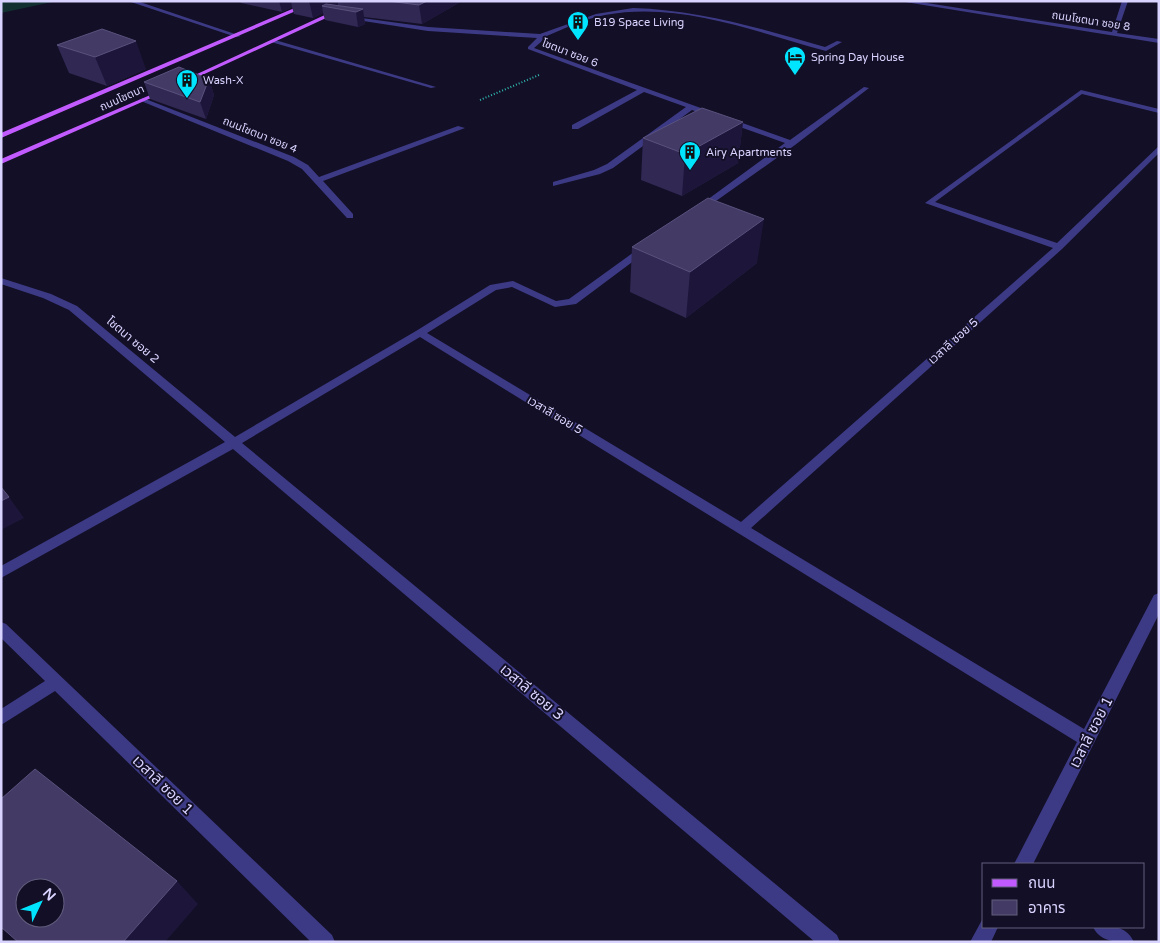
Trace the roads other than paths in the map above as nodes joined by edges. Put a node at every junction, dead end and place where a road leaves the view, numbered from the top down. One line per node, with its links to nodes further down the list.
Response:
1 (131, 1): 10 (street)
2 (316, 1): 10 (main road, ถนนโชตนา)
3 (360, 1): 8 (main road)
4 (902, 1): 7 (street, ถนนโชตนา ซอย 8)
5 (953, 1): 7 (street)
6 (1125, 1): 9 (street)
7 (947, 9): 9 (street, ถนนโชตนา ซอย 8)
8 (329, 16): 11 (street, โชตนา ซอย 6); 12 (main road)
9 (1114, 34): 13 (street, ถนนโชตนา ซอย 8)
10 (238, 36): 25 (main road, ถนนโชตนา)
11 (541, 36): 14 (street); 19 (street, โชตนา ซอย 6)
12 (273, 41): 15 (main road); 16 (street)
13 (1159, 41)
14 (839, 42)
15 (178, 84)
16 (433, 87)
17 (169, 88): 20 (main road, ถนนโชตนา)
18 (866, 88): 26 (street)
19 (642, 90): 21 (street, โชตนา ซอย 6); 23 (street)
20 (143, 100): 28 (main road, ถนนโชตนา); 29 (street, ถนนโชตนา ซอย 4)
21 (692, 107): 26 (street, โชตนา ซอย 6); 30 (street)
22 (1159, 110): 34 (street)
23 (575, 127)
24 (461, 128): 29 (street)
25 (1, 136)
26 (792, 142): 32 (street)
27 (1159, 148): 34 (street, เวสาลี ซอย 5)
28 (1, 162)
29 (318, 180): 31 (street, ถนนโชตนา ซอย 4)
30 (556, 184)
31 (350, 216)
32 (690, 217)
33 (650, 245): 36 (street)
34 (1059, 247): 38 (street, เวสาลี ซอย 5)
35 (1, 281): 37 (street, โชตนา ซอย 2)
36 (420, 333): 37 (street); 38 (street, เวสาลี ซอย 5)
37 (235, 442): 39 (street); 49 (street, เวสาลี ซอย 3)
38 (742, 529): 44 (street, เวสาลี ซอย 5)
39 (1, 573)
40 (1159, 599): 44 (street, เวสาลี ซอย 1)
41 (1, 628): 42 (street, เวสาลี ซอย 1)
42 (56, 682): 43 (street); 48 (street, เวสาลี ซอย 1)
43 (1, 718)
44 (1088, 740): 45 (street, เวสาลี ซอย 1)
45 (1024, 863)
46 (987, 928): 50 (street)
47 (1104, 928): 51 (street)
48 (325, 942)
49 (830, 942)
50 (980, 942)
51 (1124, 942)

